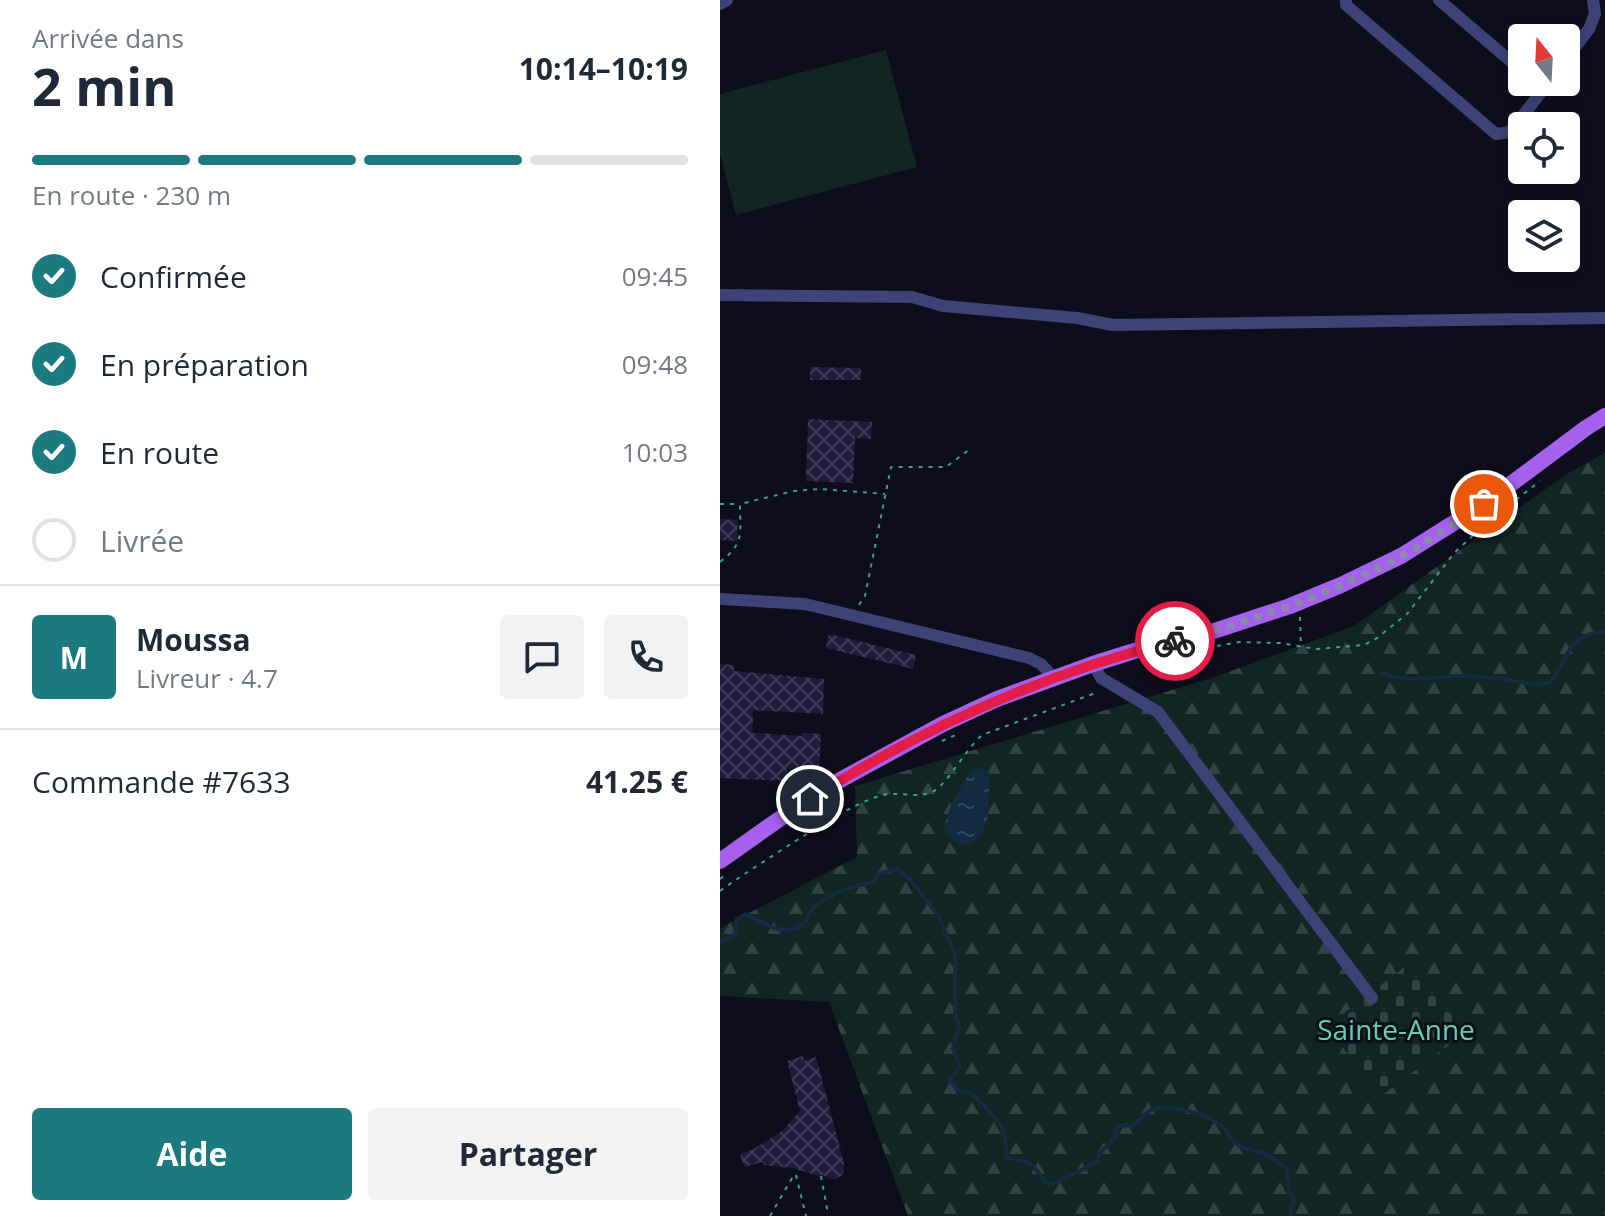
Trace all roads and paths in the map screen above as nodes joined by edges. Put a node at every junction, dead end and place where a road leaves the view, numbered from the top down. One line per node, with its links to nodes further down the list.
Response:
1 (727, 0): 5 (street)
2 (1346, 0): 8 (street)
3 (1439, 0): 7 (street)
4 (1593, 0): 6 (street)
5 (720, 4)
6 (1580, 41)
7 (1508, 59)
8 (1534, 96)
9 (720, 295): 10 (street)
10 (1605, 318)
11 (1605, 416): 19 (main road)
12 (970, 449): 14 (path)
13 (1541, 480): 21 (path)
14 (885, 494): 16 (path); 20 (path)
15 (720, 504): 16 (path)
16 (740, 504): 17 (path)
17 (720, 562)
18 (720, 599): 20 (street)
19 (1300, 602): 21 (path); 23 (main road)
20 (844, 613): 24 (street)
21 (1301, 647): 22 (path)
22 (1206, 648)
23 (1097, 671): 24 (main road); 29 (path); 30 (street)
24 (1053, 677): 27 (main road)
25 (959, 733): 26 (path)
26 (937, 744)
27 (726, 865): 28 (path)
28 (720, 879)
29 (720, 891)
30 (1372, 998)
31 (821, 1176): 32 (path)
32 (828, 1214)
33 (770, 1216): 34 (path)
34 (806, 1216)

